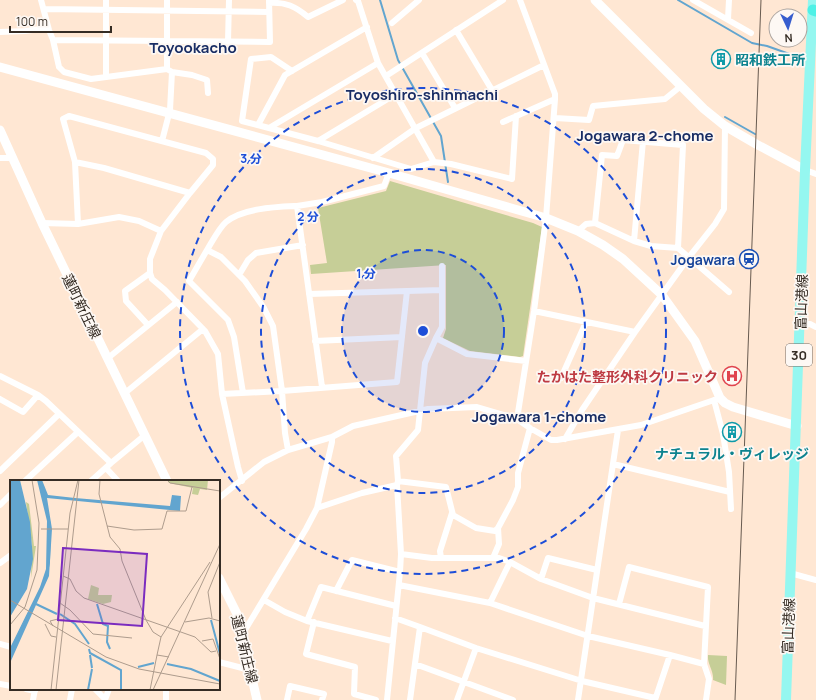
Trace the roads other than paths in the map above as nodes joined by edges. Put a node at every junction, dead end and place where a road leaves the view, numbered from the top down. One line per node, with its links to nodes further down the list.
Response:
1 (41, 0): 15 (street)
2 (106, 0): 16 (street)
3 (168, 0): 17 (street)
4 (229, 0): 18 (street)
5 (343, 0): 13 (street)
6 (356, 0): 22 (street)
7 (419, 0): 21 (street)
8 (503, 0): 24 (street)
9 (520, 0): 33 (street)
10 (595, 0): 40 (street)
11 (693, 0): 20 (street)
12 (729, 0): 20 (street)
13 (269, 1): 19 (street)
14 (814, 8): 34 (main road, 富山港線 / 30)
15 (44, 9): 16 (street); 23 (street)
16 (106, 10): 17 (street); 28 (street)
17 (167, 11): 18 (street); 29 (street)
18 (229, 11): 19 (street); 30 (street)
19 (269, 12): 30 (street)
20 (728, 19): 26 (street)
21 (392, 22)
22 (367, 27): 32 (street); 37 (street)
23 (48, 28): 25 (street); 27 (street)
24 (456, 30): 31 (street); 41 (street)
25 (0, 32)
26 (752, 33)
27 (53, 40): 28 (street); 39 (street)
28 (106, 41): 29 (street); 39 (street)
29 (167, 42): 30 (street); 36 (street)
30 (228, 42)
31 (422, 53): 38 (street); 45 (street)
32 (378, 63): 38 (street); 52 (street)
33 (544, 65): 41 (street); 44 (street)
34 (813, 66): 63 (main road, 富山港線 / 30)
35 (0, 67): 46 (street)
36 (170, 71): 39 (street); 42 (street); 46 (street)
37 (292, 71): 50 (street); 50 (street)
38 (386, 76): 43 (street)
39 (106, 77)
40 (681, 86): 48 (street); 51 (street)
41 (492, 90): 45 (street)
42 (208, 93)
43 (396, 94): 53 (street); 56 (street)
44 (555, 99): 47 (street); 48 (street)
45 (455, 108): 53 (street)
46 (169, 113): 55 (street); 64 (street)
47 (516, 116): 49 (street); 62 (street)
48 (555, 118): 68 (street)
49 (503, 122)
50 (258, 125): 52 (street)
51 (725, 126): 63 (street); 78 (street)
52 (269, 128): 56 (street)
53 (416, 128): 60 (street); 62 (street)
54 (0, 130): 59 (street, 蓮町新庄線)
55 (162, 141): 61 (street); 66 (street)
56 (318, 141): 60 (street)
57 (643, 141): 70 (street); 74 (street); 76 (street)
58 (0, 158): 59 (street)
59 (13, 158): 69 (street, 蓮町新庄線)
60 (373, 158): 62 (street)
61 (75, 162): 66 (street); 71 (street)
62 (434, 162)
63 (805, 170): 65 (street); 90 (main road, 富山港線 / 30)
64 (389, 173): 67 (street); 68 (street)
65 (816, 174)
66 (190, 193): 72 (street)
67 (297, 206): 75 (street); 77 (street)
68 (546, 218): 73 (street); 88 (street)
69 (42, 223): 71 (street); 98 (street, 蓮町新庄線)
70 (595, 223): 73 (street); 74 (street)
71 (78, 224): 72 (street)
72 (162, 231): 80 (street)
73 (578, 231): 86 (street)
74 (634, 241): 76 (street)
75 (303, 245): 81 (street); 85 (street)
76 (678, 248): 78 (street)
77 (207, 250): 81 (street); 105 (street)
78 (689, 257): 84 (street); 86 (street)
79 (442, 266): 82 (street)
80 (150, 273): 87 (street); 91 (street)
81 (239, 275): 103 (street)
82 (442, 290): 83 (street); 96 (street)
83 (407, 291): 85 (street); 95 (street)
84 (729, 292)
85 (309, 294): 97 (street)
86 (662, 295): 94 (street); 109 (street)
87 (176, 302): 91 (street); 93 (street)
88 (534, 311): 89 (street); 99 (street)
89 (586, 322): 94 (street); 101 (street)
90 (800, 324): 92 (street); 113 (main road, 富山港線 / 30)
91 (148, 325): 98 (street)
92 (816, 327)
93 (203, 329): 104 (street); 107 (street)
94 (635, 332): 119 (street)
95 (402, 337): 97 (street); 102 (street)
96 (436, 338): 99 (street); 110 (street)
97 (315, 341): 102 (street)
98 (108, 358): 104 (street, 蓮町新庄線)
99 (526, 361): 112 (street)
100 (0, 376): 106 (street)
101 (561, 378)
102 (322, 387): 103 (street)
103 (282, 391): 105 (street); 120 (street)
104 (125, 393): 117 (street, 蓮町新庄線)
105 (243, 393): 107 (street)
106 (38, 394): 108 (street); 111 (street)
107 (222, 394): 128 (street)
108 (0, 399)
109 (717, 399): 113 (street); 115 (street); 130 (street)
110 (420, 410): 112 (street); 118 (street); 129 (street)
111 (59, 414): 116 (street); 123 (street)
112 (517, 419): 114 (street)
113 (797, 426): 146 (main road, 富山港線 / 30)
114 (530, 428): 119 (street); 137 (street)
115 (618, 430): 119 (street); 121 (street)
116 (78, 432): 122 (street); 124 (street)
117 (145, 435): 122 (street); 127 (street, 蓮町新庄線)
118 (332, 437): 120 (street); 134 (street)
119 (565, 439)
120 (288, 450): 128 (street)
121 (613, 464): 130 (street); 144 (street)
122 (109, 465): 125 (street); 126 (street)
123 (0, 471)
124 (26, 480)
125 (92, 480)
126 (117, 480)
127 (167, 480)
128 (242, 481): 132 (street)
129 (397, 483): 134 (street); 136 (street); 138 (street)
130 (730, 492): 135 (street)
131 (10, 495): 133 (street)
132 (220, 497)
133 (0, 505)
134 (316, 508): 153 (street)
135 (730, 509)
136 (452, 513): 137 (street); 140 (street)
137 (498, 528): 141 (street)
138 (401, 554): 140 (street); 145 (street)
139 (10, 556): 143 (street)
140 (441, 558): 141 (street)
141 (492, 558): 142 (street)
142 (510, 562): 147 (street); 154 (street)
143 (0, 563)
144 (597, 570): 147 (street); 152 (street)
145 (400, 572): 150 (street); 151 (street)
146 (790, 573): 149 (street); 193 (main road, 富山港線 / 30)
147 (541, 579): 152 (street)
148 (220, 580): 161 (street, 蓮町新庄線)
149 (816, 580)
150 (399, 584): 154 (street); 156 (street)
151 (336, 591): 156 (street); 158 (street)
152 (593, 598): 155 (street); 162 (street)
153 (264, 600): 158 (street); 161 (street)
154 (490, 603): 162 (street)
155 (619, 604): 160 (street); 160 (street)
156 (396, 606): 157 (street)
157 (395, 618): 159 (street); 163 (street)
158 (311, 622): 163 (street); 186 (street)
159 (420, 626): 166 (street); 169 (street)
160 (705, 626): 170 (street)
161 (242, 635): 171 (street, 蓮町新庄線)
162 (588, 636): 167 (street); 172 (street)
163 (392, 641): 187 (street)
164 (0, 644): 165 (street)
165 (10, 647)
166 (476, 648): 172 (street); 173 (street)
167 (670, 655): 170 (street); 180 (street)
168 (220, 662): 171 (street)
169 (415, 664): 173 (street); 188 (street)
170 (704, 664): 192 (street)
171 (250, 670): 183 (street, 蓮町新庄線)
172 (582, 681): 180 (street); 191 (street)
173 (464, 682): 189 (street); 190 (street)
174 (0, 684): 175 (street)
175 (10, 686)
176 (35, 690): 181 (street)
177 (72, 690): 182 (street)
178 (96, 690): 179 (street)
179 (105, 699)
180 (655, 699)
181 (33, 700)
182 (70, 700)
183 (257, 700)
184 (287, 700): 185 (street)
185 (322, 700)
186 (376, 700)
187 (387, 700)
188 (410, 700)
189 (457, 700)
190 (513, 700)
191 (578, 700)
192 (706, 700)
193 (786, 700)

